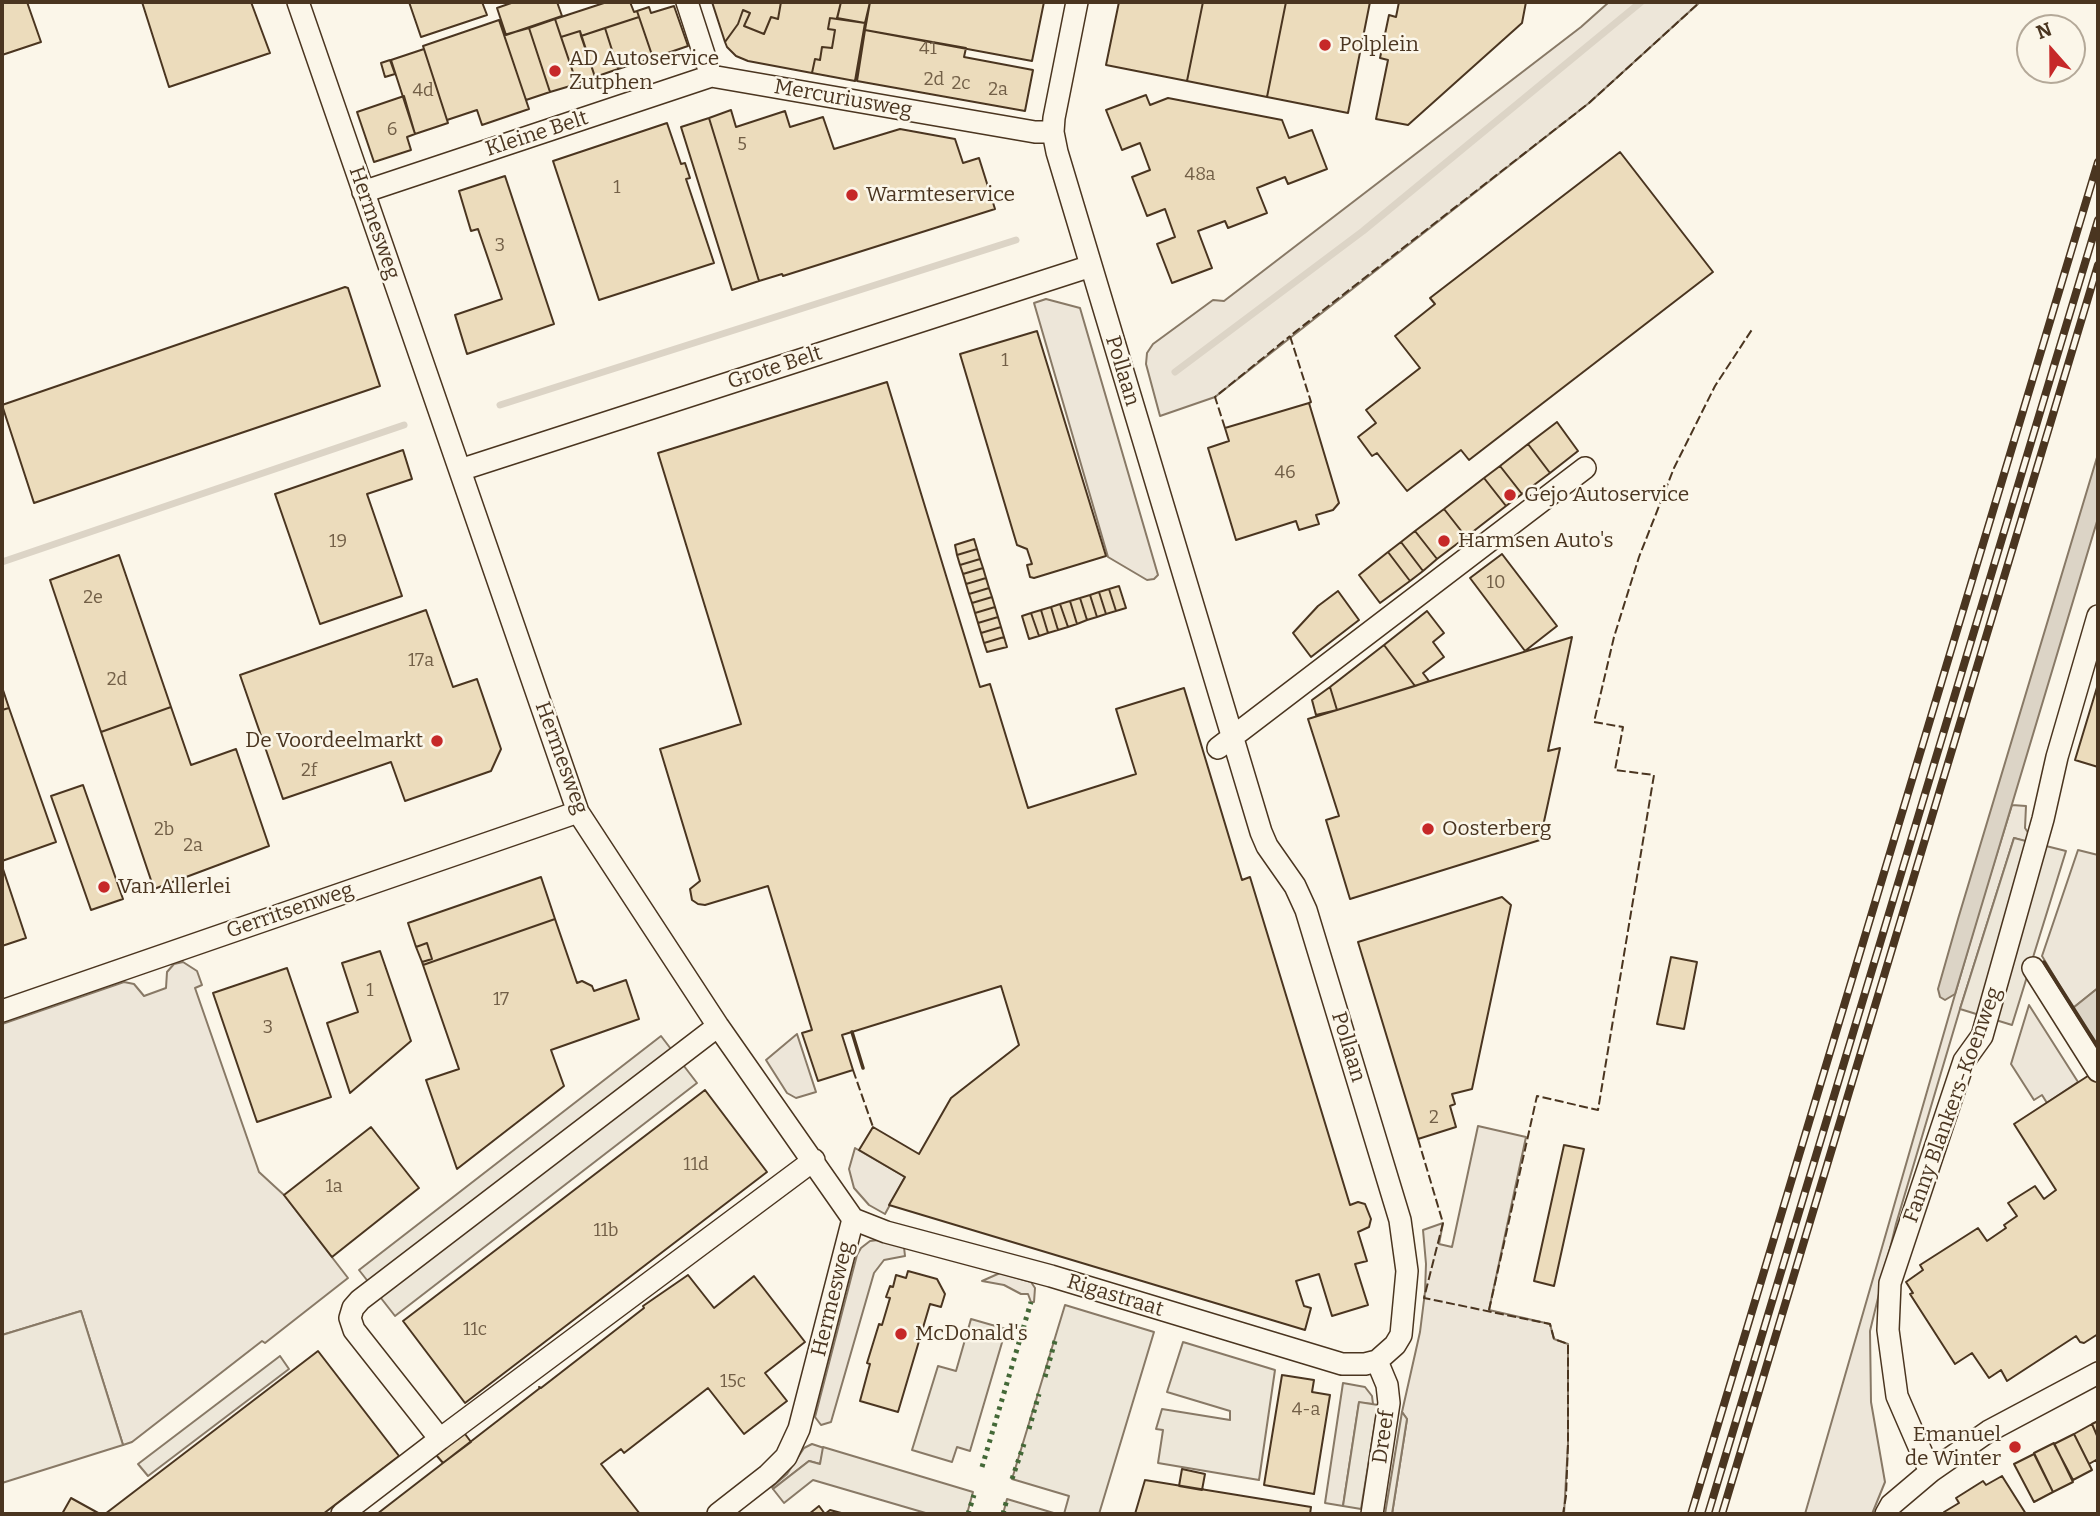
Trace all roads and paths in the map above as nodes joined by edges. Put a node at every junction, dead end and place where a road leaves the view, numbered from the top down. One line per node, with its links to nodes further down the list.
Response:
1 (298, 2): 6 (street, Hermesweg)
2 (687, 2): 4 (street)
3 (1077, 2): 5 (street, Pollaan)
4 (711, 76): 5 (street, Mercuriusweg); 6 (street, Kleine Belt)
5 (1053, 132): 7 (street, Pollaan)
6 (363, 192): 9 (street, Hermesweg)
7 (1091, 265): 9 (street, Grote Belt); 11 (street, Pollaan)
8 (1585, 468): 11 (street)
9 (460, 470): 12 (street, Hermesweg)
10 (2098, 616): 22 (street, Fanny Blankers-Koenweg)
11 (1225, 743): 19 (street, Pollaan)
12 (578, 812): 14 (street, Gerritsenweg); 15 (street, Hermesweg)
13 (2033, 968): 16 (street)
14 (2, 1011)
15 (718, 1026): 17 (street, Hermesweg); 21 (street)
16 (2098, 1071)
17 (814, 1160): 18 (street, Hermesweg); 21 (street)
18 (853, 1219): 19 (street, Rigastraat); 24 (street, Hermesweg)
19 (1377, 1361): 25 (street, Dreef)
20 (2098, 1373): 22 (street)
21 (440, 1439): 23 (street)
22 (1930, 1472): 26 (street)
23 (342, 1514)
24 (718, 1514)
25 (1372, 1514)
26 (1886, 1514)

